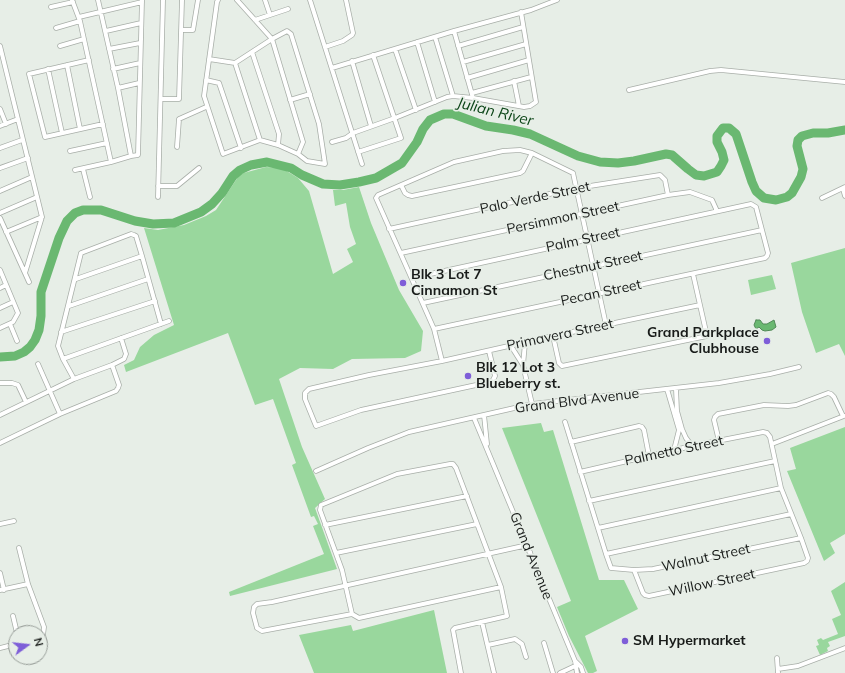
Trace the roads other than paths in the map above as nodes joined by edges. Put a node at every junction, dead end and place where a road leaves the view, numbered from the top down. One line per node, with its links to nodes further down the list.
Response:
1 (98, 0): 15 (street)
2 (163, 0): 62 (street)
3 (182, 0): 23 (street)
4 (198, 0): 23 (street)
5 (218, 0): 40 (street)
6 (237, 0): 19 (street)
7 (265, 0): 17 (street)
8 (310, 0): 35 (street)
9 (346, 0): 35 (street)
10 (557, 0): 16 (street)
11 (73, 1): 13 (street); 18 (street)
12 (142, 1): 15 (street); 20 (street)
13 (51, 7)
14 (288, 9): 17 (street)
15 (101, 12): 18 (street); 24 (street)
16 (521, 12): 21 (street); 25 (street)
17 (270, 15): 19 (street)
18 (80, 19): 22 (street); 27 (street)
19 (254, 20): 28 (street)
20 (141, 23): 24 (street); 30 (street)
21 (523, 27): 31 (street); 34 (street)
22 (56, 28)
23 (181, 30): 62 (street)
24 (106, 31): 36 (street)
25 (454, 31): 26 (street); 34 (street)
26 (435, 36): 29 (street); 60 (street)
27 (84, 39): 33 (street); 41 (street)
28 (272, 39): 38 (street); 59 (street); 63 (street)
29 (417, 42): 37 (street); 64 (street)
30 (140, 43): 36 (street); 45 (street)
31 (526, 44): 42 (street); 44 (street)
32 (0, 46): 70 (street)
33 (60, 46)
34 (458, 46): 44 (street)
35 (325, 47): 48 (street)
36 (109, 49): 50 (street)
37 (395, 49): 39 (street); 68 (street)
38 (252, 52): 46 (street); 82 (street)
39 (373, 55): 43 (street); 69 (street)
40 (209, 59): 46 (street); 53 (street)
41 (89, 60): 47 (street); 72 (street)
42 (529, 60): 51 (street); 52 (street)
43 (352, 61): 48 (street); 74 (street)
44 (463, 62): 52 (street)
45 (140, 63): 50 (street); 56 (street)
46 (235, 63): 79 (street)
47 (67, 65): 49 (street); 75 (street)
48 (332, 68): 77 (street)
49 (48, 69): 76 (street); 76 (street)
50 (113, 70): 57 (street)
51 (531, 77): 54 (street); 65 (street)
52 (467, 78): 61 (street)
53 (206, 80): 66 (street); 85 (street)
54 (514, 81): 61 (street); 65 (street)
55 (845, 82): 58 (street)
56 (139, 83): 57 (street); 90 (street)
57 (118, 88): 90 (street)
58 (629, 90)
59 (310, 94): 63 (street); 89 (street)
60 (453, 96): 61 (street); 64 (street)
61 (472, 96): 65 (street)
62 (161, 99): 100 (street)
63 (290, 100): 89 (street)
64 (435, 102): 68 (street)
65 (519, 106)
66 (206, 107): 83 (street); 85 (street)
67 (0, 109): 71 (street)
68 (416, 110): 69 (street)
69 (395, 118): 74 (street); 87 (street)
70 (18, 120): 71 (street); 78 (street)
71 (6, 124): 73 (street)
72 (103, 124): 75 (street); 81 (street)
73 (0, 126)
74 (371, 126): 77 (street)
75 (80, 129): 76 (street)
76 (62, 133)
77 (353, 133): 80 (street); 87 (street)
78 (22, 140): 84 (street); 91 (street)
79 (260, 140): 82 (street); 85 (street)
80 (332, 142)
81 (107, 143): 86 (street); 92 (street)
82 (278, 145): 89 (street)
83 (177, 146)
84 (0, 148)
85 (241, 148)
86 (70, 151)
87 (358, 152): 93 (street)
88 (532, 153): 99 (street); 99 (street); 101 (street)
89 (298, 154)
90 (131, 156): 92 (street)
91 (28, 158): 94 (street); 98 (street)
92 (111, 162): 96 (street)
93 (362, 164)
94 (0, 168)
95 (199, 168): 100 (street)
96 (83, 169): 97 (street); 107 (street)
97 (75, 170)
98 (32, 177): 103 (street); 106 (street)
99 (401, 185): 115 (street)
100 (158, 186): 108 (street)
101 (577, 188): 104 (street, Palo Verde Street); 112 (street); 115 (street, Palo Verde Street)
102 (844, 188): 105 (street); 109 (street)
103 (0, 191)
104 (668, 195): 110 (street, Persimmon Street); 112 (street, Persimmon Street)
105 (845, 196)
106 (37, 197): 111 (street); 113 (street)
107 (90, 197)
108 (158, 197)
109 (822, 198)
110 (717, 211): 116 (street, Palm Street); 118 (street, Palm Street)
111 (0, 213)
112 (583, 214): 118 (street); 119 (street, Persimmon Street)
113 (42, 217): 117 (street); 123 (street)
114 (0, 218): 117 (street)
115 (389, 229): 119 (street)
116 (762, 230): 121 (street, Chestnut Street); 124 (street, Pecan Street)
117 (6, 232): 123 (street)
118 (588, 239): 121 (street); 125 (street, Palm Street)
119 (401, 253): 125 (street)
120 (142, 256): 126 (street); 126 (street); 127 (street)
121 (594, 266): 131 (street); 134 (street, Chestnut Street)
122 (0, 270): 129 (street)
123 (25, 273): 128 (street)
124 (693, 274): 131 (street, Pecan Street); 135 (street)
125 (412, 278): 134 (street)
126 (76, 279): 136 (street)
127 (148, 279): 132 (street); 136 (street)
128 (29, 282)
129 (6, 285): 130 (street); 133 (street)
130 (0, 288)
131 (599, 294): 141 (street); 143 (street, Pecan Street)
132 (155, 301): 140 (street); 144 (street)
133 (13, 302): 137 (street); 139 (street)
134 (423, 303): 143 (street)
135 (700, 305): 141 (street, Primavera Street); 145 (street)
136 (69, 306): 144 (street)
137 (0, 308)
138 (169, 321): 140 (street)
139 (10, 324): 142 (street); 147 (street)
140 (161, 324): 146 (street)
141 (606, 325): 145 (street, Primavera Street)
142 (0, 328)
143 (434, 329): 152 (street)
144 (61, 332): 151 (street)
145 (553, 336): 148 (street, Primavera Street)
146 (122, 338): 151 (street); 154 (street)
147 (17, 341)
148 (525, 343): 149 (street, Primavera Street); 155 (street)
149 (511, 346): 150 (street, Primavera Street); 155 (street)
150 (489, 351): 152 (street, Primavera Street); 152 (street, Primavera Street)
151 (62, 359): 157 (street)
152 (442, 361)
153 (38, 364): 161 (street)
154 (112, 365): 157 (street); 164 (street)
155 (523, 365): 163 (street)
156 (799, 367): 159 (street, Grand Blvd Avenue)
157 (74, 379): 161 (street)
158 (0, 383): 162 (street)
159 (676, 388): 160 (street, Grand Blvd Avenue); 169 (street)
160 (667, 389): 163 (street, Grand Blvd Avenue); 169 (street)
161 (49, 391): 162 (street); 164 (street)
162 (26, 402): 165 (street)
163 (532, 404): 166 (street, Grand Blvd Avenue)
164 (60, 414): 173 (street)
165 (0, 415)
166 (484, 415): 168 (street, Grand Blvd Avenue); 176 (street, Grand Avenue)
167 (844, 416): 171 (street); 174 (street)
168 (474, 418): 176 (street, Grand Avenue); 180 (street, Grand Blvd Avenue)
169 (678, 420): 175 (street); 177 (street)
170 (565, 422): 172 (street)
171 (719, 441): 174 (street, Palmetto Street); 175 (street, Palmetto Street)
172 (571, 442): 178 (street); 181 (street)
173 (0, 443)
174 (772, 444): 179 (street)
175 (692, 446): 177 (street, Palmetto Street)
176 (488, 450): 193 (street, Grand Avenue)
177 (674, 450): 178 (street, Palmetto Street)
178 (649, 456): 181 (street, Palmetto Street)
179 (775, 461): 182 (street); 184 (street)
180 (316, 471)
181 (580, 472): 184 (street)
182 (781, 488): 185 (street); 190 (street)
183 (467, 496): 188 (street); 189 (street); 189 (street)
184 (589, 501): 190 (street)
185 (791, 514): 191 (street); 196 (street)
186 (14, 521): 187 (street)
187 (0, 524)
188 (477, 524): 194 (street); 195 (street)
189 (326, 525): 194 (street)
190 (598, 528): 196 (street)
191 (801, 538): 197 (street, Walnut Street); 197 (street, Willow Street)
192 (19, 548): 199 (street)
193 (530, 552): 195 (street); 213 (street, Grand Avenue)
194 (336, 553): 200 (street)
195 (489, 554): 200 (street); 201 (street)
196 (606, 554): 197 (street, Walnut Street)
197 (634, 570)
198 (0, 573): 202 (street)
199 (28, 584): 202 (street); 207 (street)
200 (346, 585): 203 (street); 203 (street)
201 (501, 587): 203 (street); 205 (street)
202 (2, 590)
203 (352, 614)
204 (13, 616): 206 (street)
205 (482, 622): 209 (street); 216 (street)
206 (15, 625)
207 (43, 625)
208 (544, 643): 218 (street)
209 (488, 645): 211 (street); 217 (street)
210 (845, 648): 215 (street)
211 (526, 657)
212 (777, 658): 215 (street)
213 (575, 661): 214 (street, Grand Avenue); 221 (street, Grand Avenue)
214 (575, 666): 219 (street); 220 (street, Grand Avenue)
215 (778, 671)
216 (461, 673)
217 (494, 673)
218 (552, 673)
219 (560, 673)
220 (577, 673)
221 (583, 673)

